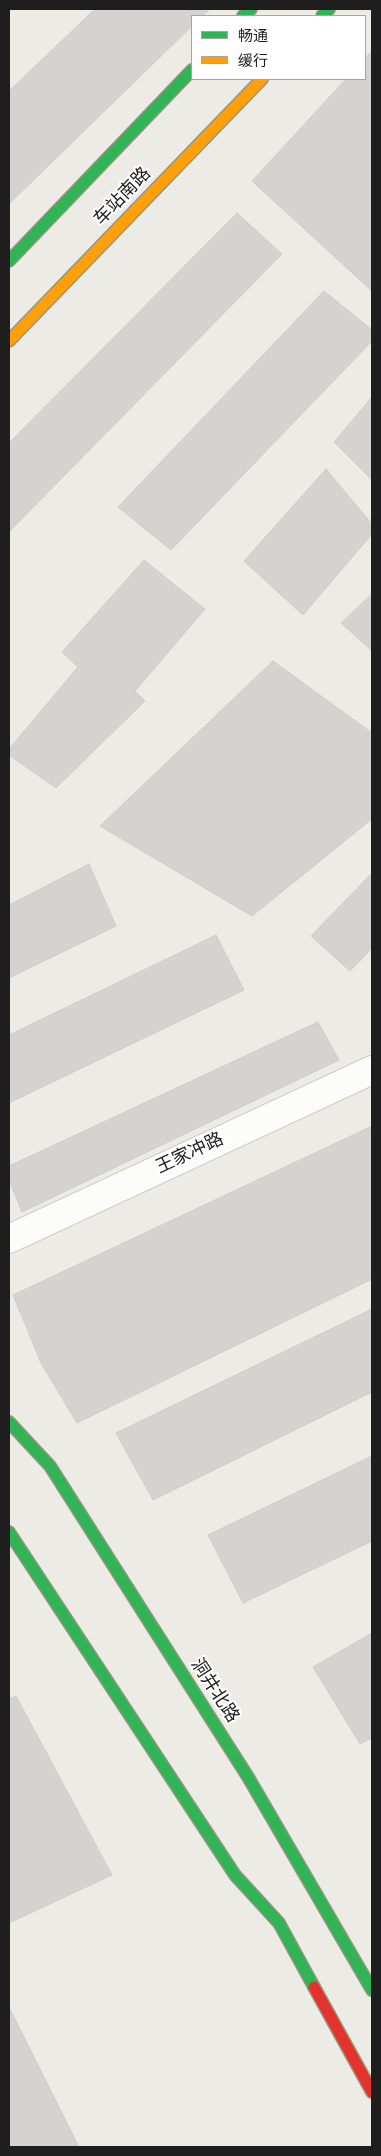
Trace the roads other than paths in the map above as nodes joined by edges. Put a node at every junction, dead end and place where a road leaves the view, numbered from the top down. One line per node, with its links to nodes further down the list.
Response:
1 (191, 71): 3 (street)
2 (261, 80): 4 (street, 车站南路)
3 (9, 261)
4 (9, 340)
5 (372, 1070): 6 (street, 王家冲路)
6 (9, 1238)
7 (9, 1422): 9 (street, 洞井北路)
8 (9, 1532): 10 (street)
9 (372, 1990)
10 (372, 2092)

